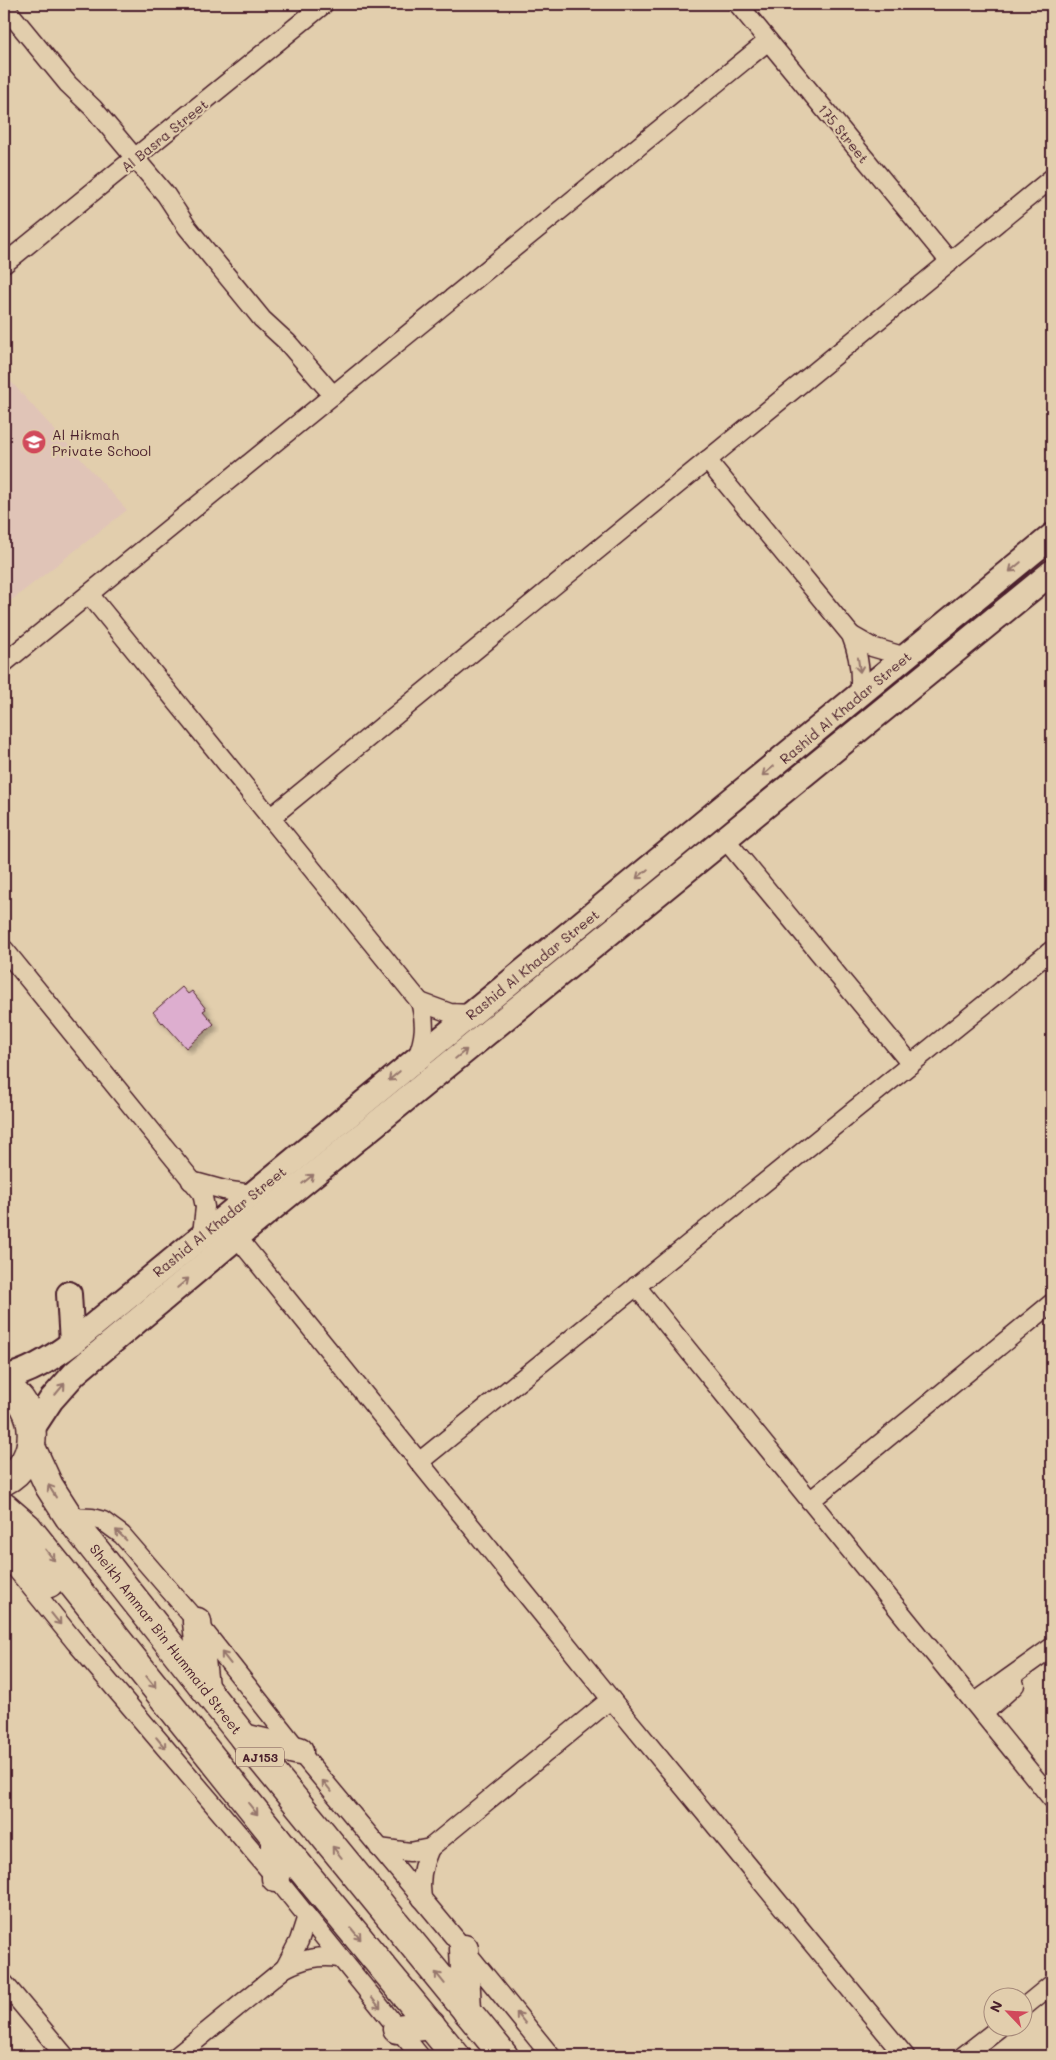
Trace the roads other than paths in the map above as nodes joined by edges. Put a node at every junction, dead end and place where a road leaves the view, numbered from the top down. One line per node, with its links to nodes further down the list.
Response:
1 (324, 4): 5 (street, Al Basra Street)
2 (738, 4): 4 (street, 175 Street)
3 (4, 6): 5 (street)
4 (768, 41): 7 (street, 175 Street); 9 (street)
5 (132, 161): 8 (street, Al Basra Street); 9 (street)
6 (1052, 178): 7 (street)
7 (950, 262): 10 (street)
8 (4, 264)
9 (328, 399): 13 (street)
10 (708, 460): 14 (street); 18 (street)
11 (1052, 536): 15 (street, Rashid Al Khadar Street, one-way to 15)
12 (1052, 572): 19 (street, Rashid Al Khadar Street)
13 (89, 594): 16 (street); 18 (street)
14 (851, 635): 15 (street); 17 (street, one-way to 17)
15 (906, 657): 17 (street, Rashid Al Khadar Street)
16 (4, 663)
17 (859, 696): 23 (street, Rashid Al Khadar Street, one-way to 23)
18 (270, 818): 22 (street)
19 (725, 838): 25 (street); 29 (street, Rashid Al Khadar Street, one-way to 19)
20 (4, 949): 26 (street)
21 (1052, 950): 25 (street)
22 (420, 1002): 23 (street); 24 (street)
23 (472, 1014): 24 (street, Rashid Al Khadar Street)
24 (417, 1057): 27 (street, Rashid Al Khadar Street, one-way to 27)
25 (911, 1064): 30 (street)
26 (191, 1180): 27 (street); 28 (street)
27 (252, 1194): 28 (street, Rashid Al Khadar Street)
28 (202, 1234): 33 (street, Rashid Al Khadar Street)
29 (237, 1237): 36 (street, Rashid Al Khadar Street, one-way to 29); 37 (street)
30 (636, 1286): 37 (street); 39 (street)
31 (69, 1294): 33 (street)
32 (1052, 1303): 39 (street)
33 (72, 1343): 34 (street, Rashid Al Khadar Street)
34 (4, 1378)
35 (4, 1386): 36 (main road, Sheikh Ammar Bin Hummaid Street)
36 (32, 1438): 38 (main road); 41 (main road, Sheikh Ammar Bin Hummaid Street / AJ153, one-way to 36)
37 (419, 1462): 48 (street)
38 (4, 1481)
39 (810, 1501): 49 (street)
40 (4, 1507): 44 (main road, AJ153, one-way to 44)
41 (69, 1517): 45 (street, one-way to 41); 47 (main road, Sheikh Ammar Bin Hummaid Street / AJ153)
42 (4, 1535): 44 (main road)
43 (4, 1554): 56 (street, one-way to 56)
44 (103, 1621): 53 (main road, AJ153, one-way to 53)
45 (197, 1622): 47 (main road); 51 (street, one-way to 45)
46 (1052, 1647): 49 (street)
47 (204, 1686): 50 (main road, Sheikh Ammar Bin Hummaid Street / AJ153)
48 (611, 1699): 55 (street); 75 (street)
49 (978, 1709): 52 (street)
50 (244, 1738): 51 (main road); 65 (main road, Sheikh Ammar Bin Hummaid Street / AJ153, one-way to 50)
51 (299, 1751): 54 (street, one-way to 51)
52 (1052, 1800)
53 (276, 1838): 56 (main road); 66 (main road, AJ153, one-way to 66)
54 (379, 1848): 55 (street); 57 (street)
55 (430, 1848): 57 (street)
56 (276, 1878): 58 (street)
57 (422, 1899): 59 (street)
58 (307, 1916): 60 (street); 61 (street)
59 (464, 1949): 65 (main road); 74 (street, one-way to 59)
60 (339, 1958): 61 (street); 67 (street, one-way to 67)
61 (285, 1968): 70 (street)
62 (4, 1983): 69 (street)
63 (1052, 1984): 64 (street)
64 (1034, 1999)
65 (467, 2011): 73 (main road, Sheikh Ammar Bin Hummaid Street / AJ153)
66 (431, 2025): 67 (main road); 72 (main road, AJ153)
67 (398, 2029): 71 (street)
68 (986, 2038): 76 (street)
69 (64, 2056)
70 (177, 2056)
71 (420, 2056)
72 (456, 2056)
73 (504, 2056)
74 (551, 2056)
75 (905, 2056)
76 (963, 2056)

